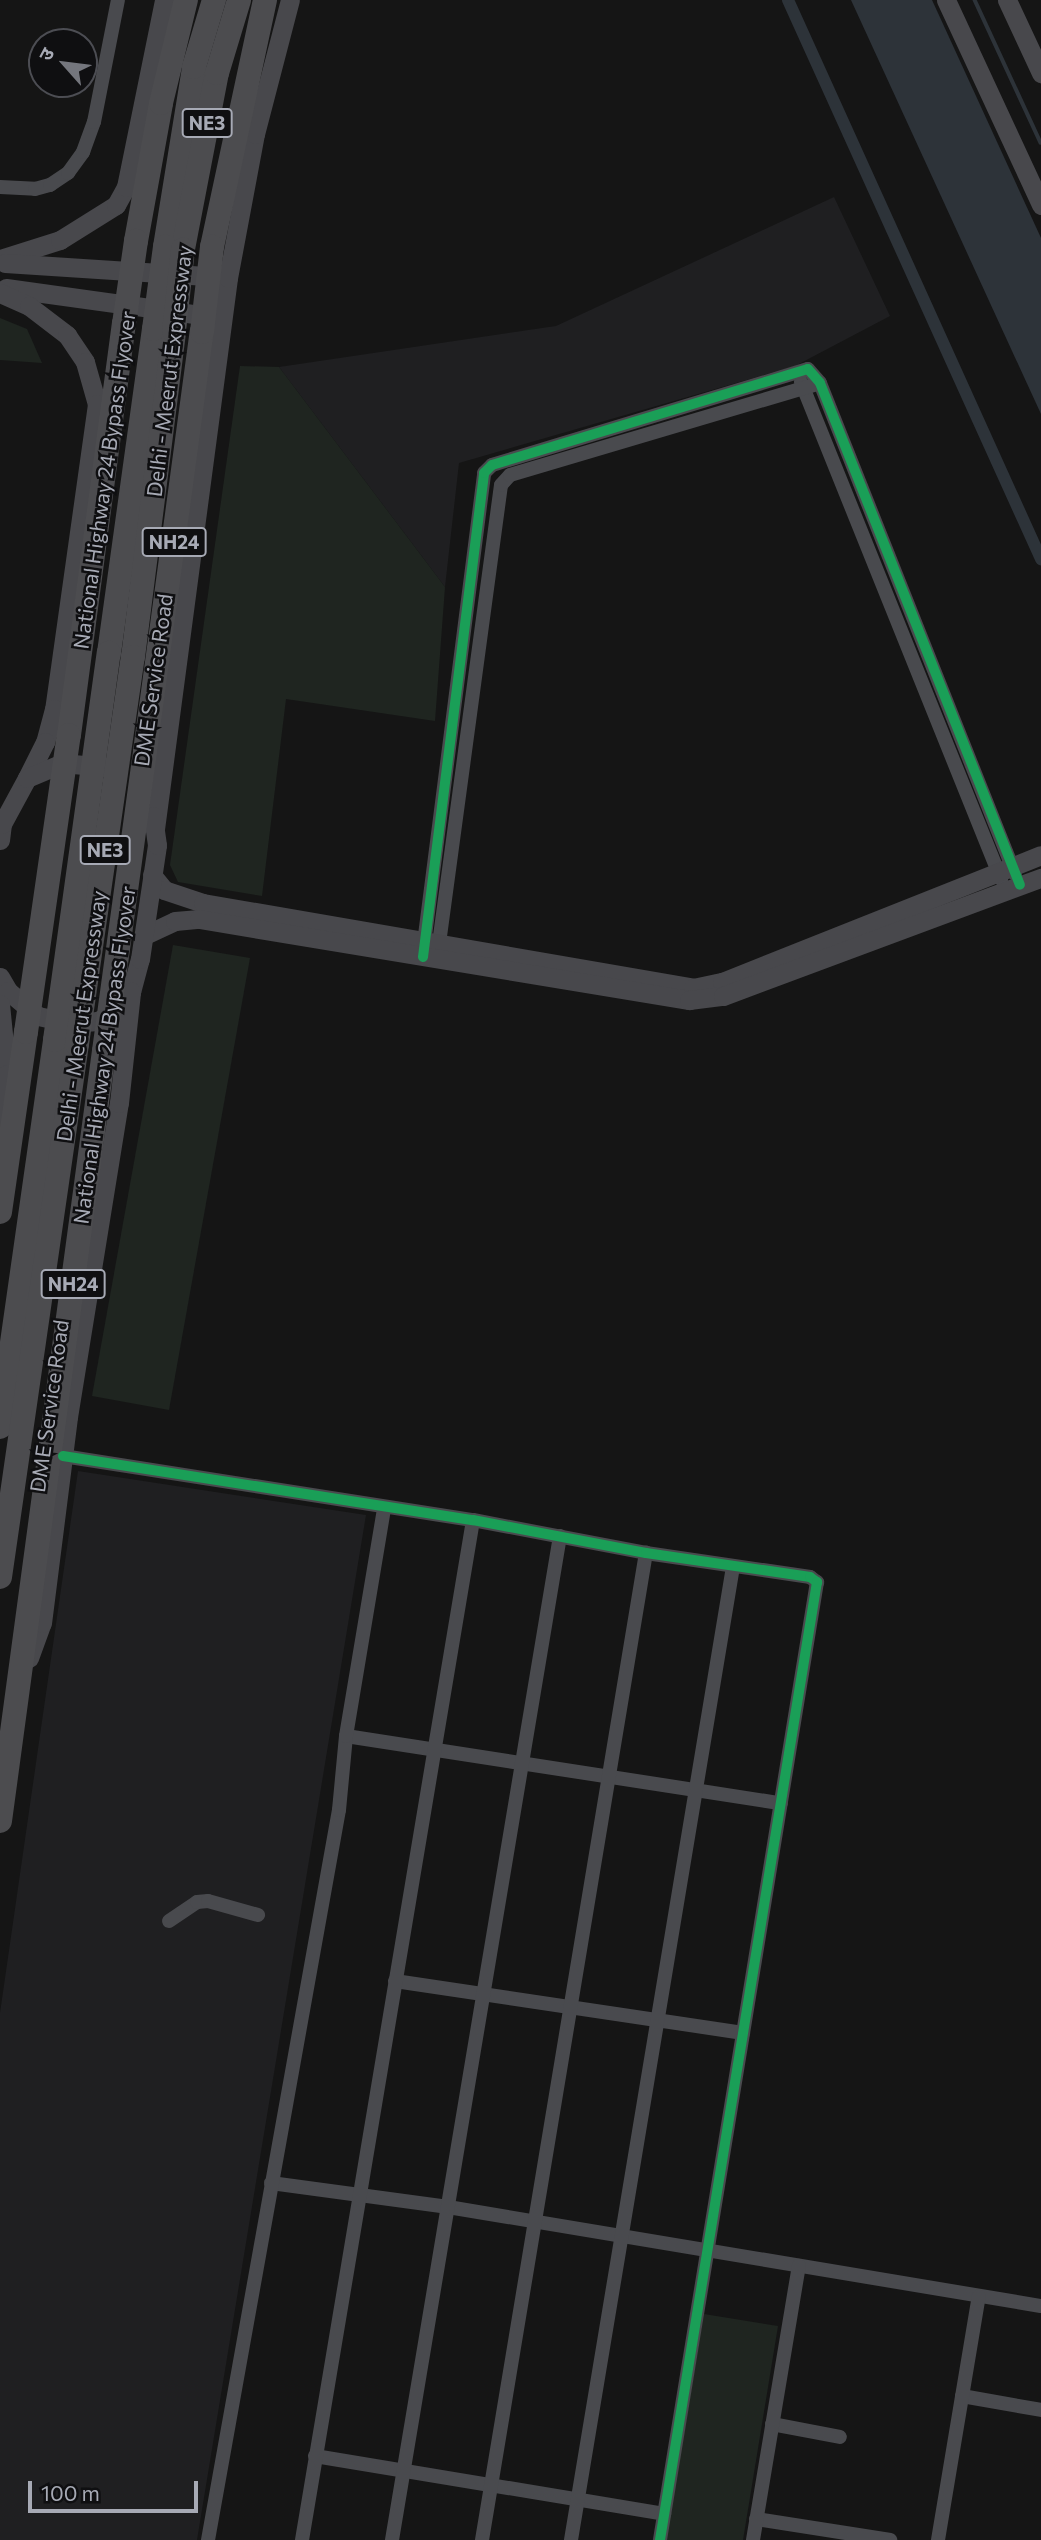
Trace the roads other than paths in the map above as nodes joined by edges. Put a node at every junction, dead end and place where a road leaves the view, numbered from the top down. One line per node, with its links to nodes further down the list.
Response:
1 (118, 0): 11 (street)
2 (164, 0): 14 (main road)
3 (186, 0): 36 (highway, National Highway 24 Bypass Flyover, bridge)
4 (214, 0): 13 (highway, Delhi - Meerut Expressway / NE3)
5 (239, 0): 13 (highway, Delhi - Meerut Expressway / NE3)
6 (265, 0): 46 (highway, National Highway 24 Bypass Flyover / NH24, bridge)
7 (290, 0): 15 (main road, DME Service Road)
8 (946, 0): 12 (main road)
9 (1007, 0): 10 (main road)
10 (1041, 73)
11 (0, 187)
12 (1041, 205)
13 (174, 248): 37 (highway, Delhi - Meerut Expressway / NE3, bridge)
14 (0, 261): 15 (main road)
15 (228, 278): 18 (main road, DME Service Road)
16 (0, 287): 18 (main road)
17 (0, 293): 22 (main road)
18 (224, 318): 23 (main road, DME Service Road)
19 (797, 372): 20 (street); 21 (street); 31 (street)
20 (820, 383): 21 (street); 26 (street)
21 (803, 387): 26 (street); 31 (street)
22 (27, 778): 23 (main road); 24 (main road)
23 (155, 829): 27 (main road, DME Service Road)
24 (0, 835)
25 (1041, 855): 26 (main road)
26 (1005, 867): 29 (street); 31 (main road)
27 (152, 875): 30 (main road, DME Service Road); 31 (main road)
28 (1041, 878): 29 (main road)
29 (1013, 887): 31 (main road)
30 (143, 936): 31 (main road); 33 (main road, DME Service Road)
31 (431, 950)
32 (0, 977): 33 (main road)
33 (131, 992): 39 (main road, DME Service Road)
34 (0, 1004): 35 (main road)
35 (0, 1126)
36 (0, 1212)
37 (25, 1332): 38 (highway, Delhi - Meerut Expressway / NE3); 45 (highway, Delhi - Meerut Expressway / NE3)
38 (0, 1427)
39 (63, 1457): 40 (street); 46 (main road, DME Service Road)
40 (384, 1509): 41 (street); 47 (street)
41 (473, 1520): 42 (street); 48 (street)
42 (560, 1536): 43 (street); 49 (street)
43 (646, 1553): 44 (street); 50 (street)
44 (733, 1567): 52 (street); 53 (street)
45 (0, 1577)
46 (13, 1697): 51 (highway, NH24)
47 (346, 1736): 48 (street); 62 (street)
48 (434, 1749): 49 (street); 57 (street)
49 (522, 1763): 50 (street); 58 (street)
50 (608, 1776): 52 (street); 59 (street)
51 (3, 1781): 54 (highway)
52 (696, 1790): 53 (street); 60 (street)
53 (780, 1803): 61 (street)
54 (0, 1821)
55 (258, 1915): 56 (street)
56 (169, 1922)
57 (395, 1981): 58 (street); 63 (street)
58 (484, 1991): 59 (street); 64 (street)
59 (570, 2006): 60 (street); 65 (street)
60 (658, 2020): 61 (street); 66 (street)
61 (743, 2034): 67 (street)
62 (271, 2183): 63 (street); 83 (street)
63 (359, 2194): 64 (street); 75 (street)
64 (448, 2207): 65 (street); 76 (street)
65 (535, 2221): 66 (street); 77 (street)
66 (622, 2236): 67 (street); 78 (street)
67 (707, 2250): 68 (street); 79 (street)
68 (799, 2266): 69 (street); 73 (street)
69 (979, 2296): 70 (street); 71 (street)
70 (1041, 2306)
71 (962, 2396): 72 (street); 90 (street)
72 (1041, 2410)
73 (772, 2424): 74 (street); 80 (street)
74 (840, 2437)
75 (315, 2456): 76 (street); 84 (street)
76 (403, 2471): 77 (street); 85 (street)
77 (491, 2485): 78 (street); 86 (street)
78 (578, 2500): 79 (street); 87 (street)
79 (664, 2514): 88 (street)
80 (756, 2519): 81 (street); 89 (street)
81 (812, 2534): 82 (street)
82 (880, 2539)
83 (208, 2540)
84 (302, 2540)
85 (392, 2540)
86 (482, 2540)
87 (571, 2540)
88 (660, 2540)
89 (753, 2540)
90 (938, 2540)

